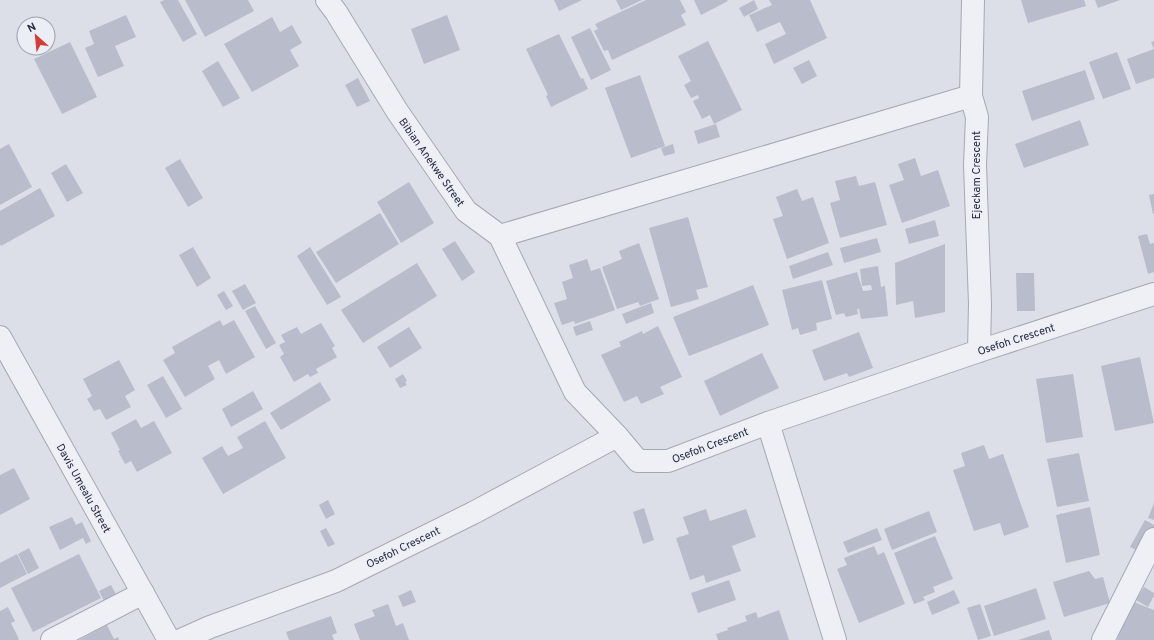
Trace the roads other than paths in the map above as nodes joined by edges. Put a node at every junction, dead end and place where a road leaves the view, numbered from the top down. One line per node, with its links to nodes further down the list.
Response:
1 (327, 0): 4 (street, Bibian Anekwe Street)
2 (973, 0): 3 (street, Ejeckam Crescent)
3 (971, 96): 4 (street); 7 (street, Ejeckam Crescent)
4 (500, 236): 9 (street, Bibian Anekwe Street)
5 (1154, 294): 7 (street, Osefoh Crescent)
6 (0, 337): 11 (street, Davis Umealu Street)
7 (979, 351): 8 (street, Osefoh Crescent)
8 (768, 422): 9 (street, Osefoh Crescent); 15 (street)
9 (617, 436): 14 (street, Osefoh Crescent)
10 (1154, 539): 16 (street)
11 (143, 593): 12 (street); 13 (street, Davis Umealu Street)
12 (52, 640)
13 (169, 640)
14 (181, 640)
15 (835, 640)
16 (1103, 640)

